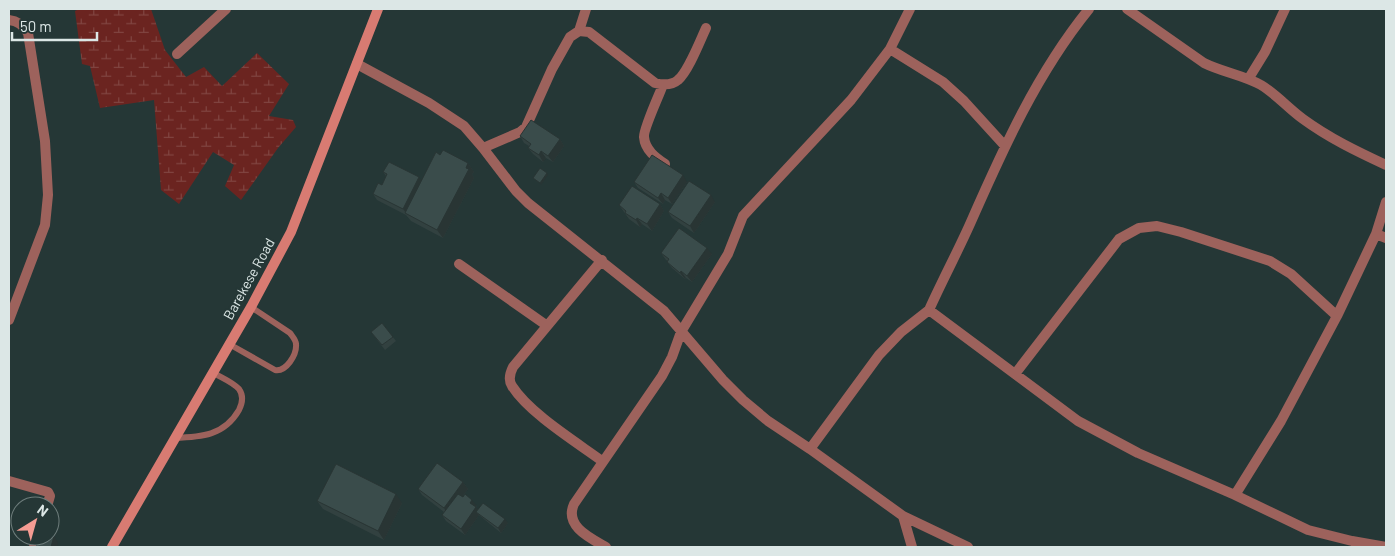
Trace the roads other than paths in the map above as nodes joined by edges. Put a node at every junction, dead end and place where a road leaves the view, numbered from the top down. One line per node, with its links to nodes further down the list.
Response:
1 (226, 9): 12 (street)
2 (378, 9): 13 (main road, Barekese Road)
3 (586, 9): 10 (street)
4 (910, 9): 11 (street)
5 (1089, 9): 16 (street)
6 (1127, 9): 14 (street)
7 (1284, 9): 14 (street)
8 (9, 20): 28 (street)
9 (706, 28): 15 (street)
10 (579, 31): 15 (street); 17 (street)
11 (890, 49): 16 (street); 30 (street)
12 (177, 54)
13 (357, 64): 17 (street); 25 (main road, Barekese Road)
14 (1249, 78): 18 (street)
15 (663, 85): 19 (street)
16 (1004, 146): 26 (street)
17 (483, 148): 23 (street)
18 (1386, 165)
19 (675, 170)
20 (1386, 202): 21 (street)
21 (1376, 234): 22 (street); 27 (street)
22 (1386, 238)
23 (602, 260): 29 (street); 30 (street)
24 (459, 264): 29 (street)
25 (251, 307): 31 (main road, Barekese Road); 31 (lane)
26 (929, 310): 33 (street); 35 (street)
27 (1337, 316): 33 (street); 38 (street)
28 (9, 320)
29 (546, 325): 36 (street)
30 (681, 332): 35 (street); 36 (street)
31 (229, 344): 32 (main road, Barekese Road)
32 (212, 372): 34 (main road, Barekese Road); 34 (lane)
33 (1015, 374): 38 (street)
34 (174, 438): 42 (main road, Barekese Road)
35 (810, 449): 40 (street)
36 (602, 462): 43 (street)
37 (9, 480): 39 (street)
38 (1235, 495): 41 (street)
39 (50, 496)
40 (903, 516): 44 (street); 45 (street)
41 (1385, 545)
42 (112, 547)
43 (606, 547)
44 (912, 547)
45 (968, 547)

